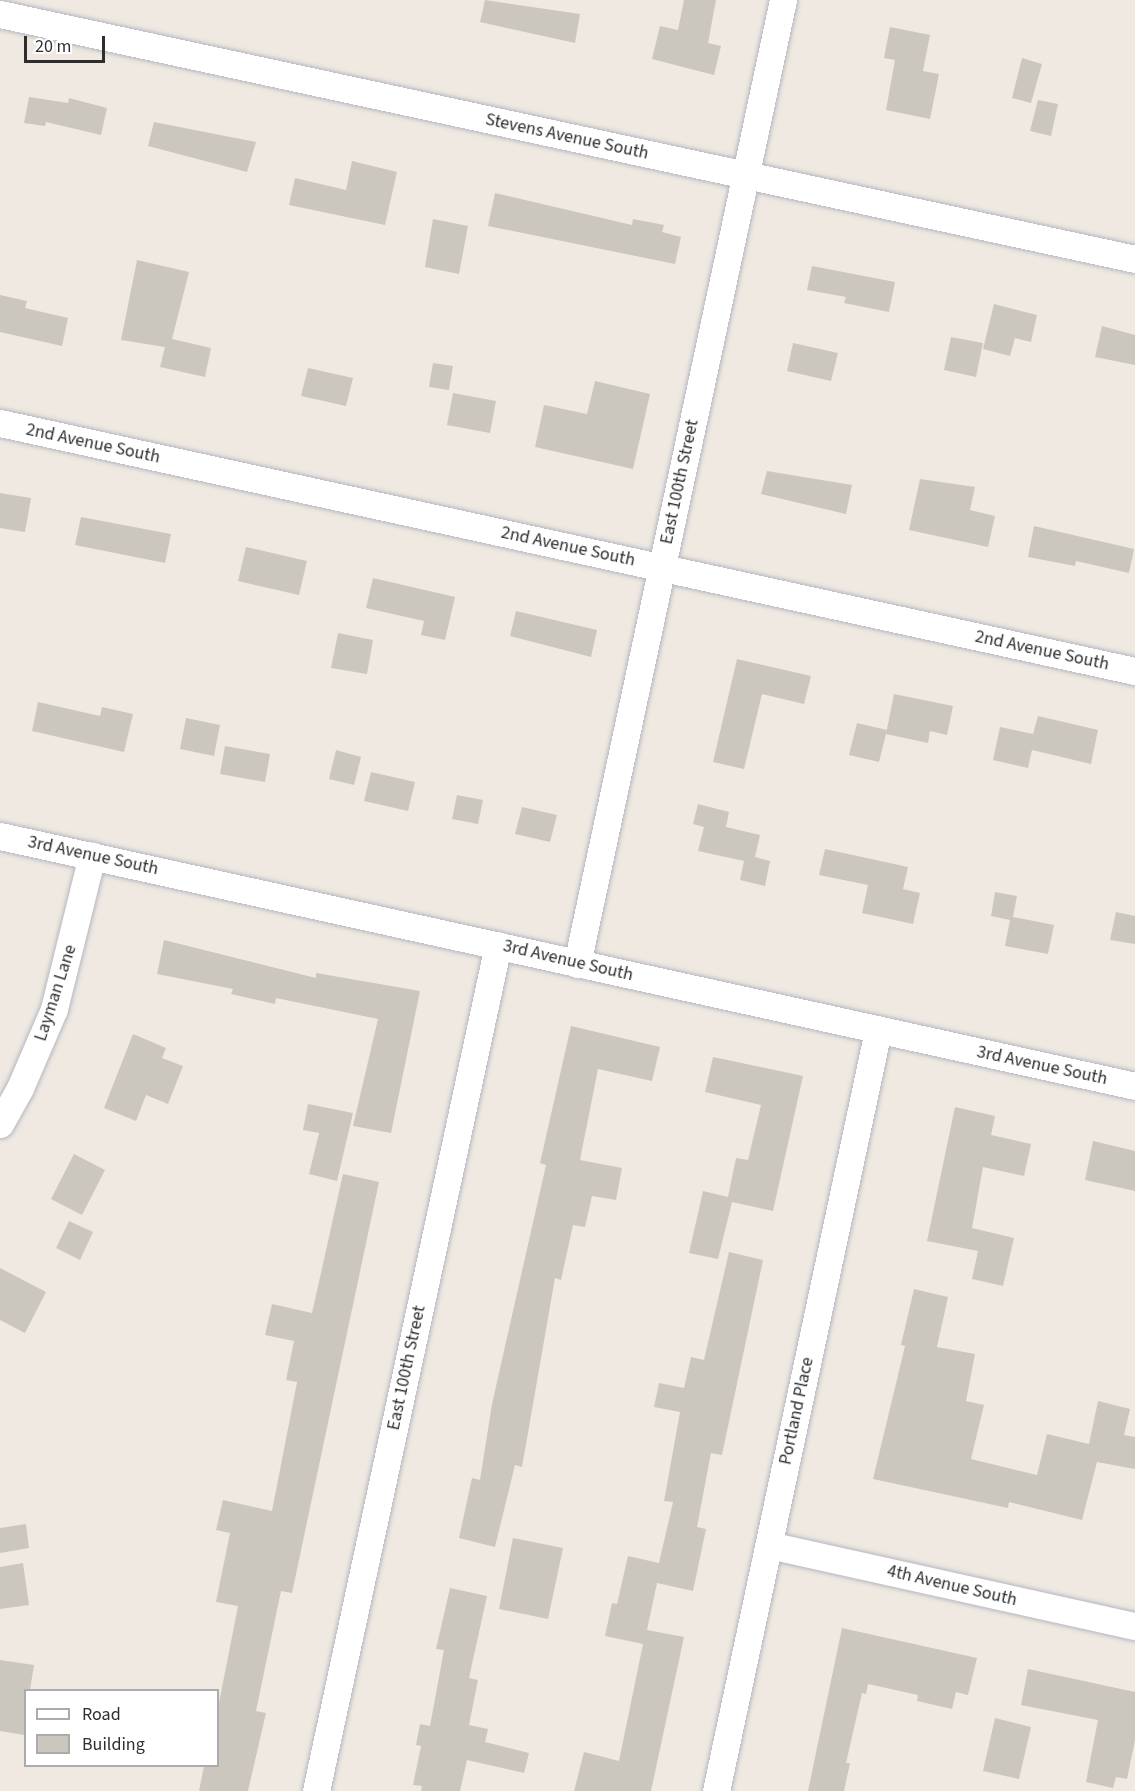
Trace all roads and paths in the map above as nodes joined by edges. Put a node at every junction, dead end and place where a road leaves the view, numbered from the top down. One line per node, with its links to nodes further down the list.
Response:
1 (783, 0): 3 (street, East 100th Street)
2 (0, 14): 3 (street, Stevens Avenue South)
3 (746, 176): 4 (street, Stevens Avenue South); 6 (street, East 100th Street)
4 (1135, 259)
5 (0, 423): 6 (street, 2nd Avenue South)
6 (662, 568): 7 (street, 2nd Avenue South); 11 (street, East 100th Street)
7 (1135, 671)
8 (0, 836): 9 (street, 3rd Avenue South)
9 (92, 856): 10 (street, 3rd Avenue South); 14 (street, Layman Lane)
10 (498, 945): 11 (street, 3rd Avenue South); 17 (street, East 100th Street)
11 (577, 964): 12 (street, 3rd Avenue South)
12 (878, 1030): 13 (street, 3rd Avenue South); 15 (street, Portland Place)
13 (1135, 1086)
14 (0, 1124)
15 (769, 1545): 16 (street, 4th Avenue South); 18 (street, Portland Place)
16 (1135, 1626)
17 (316, 1791)
18 (716, 1791)

